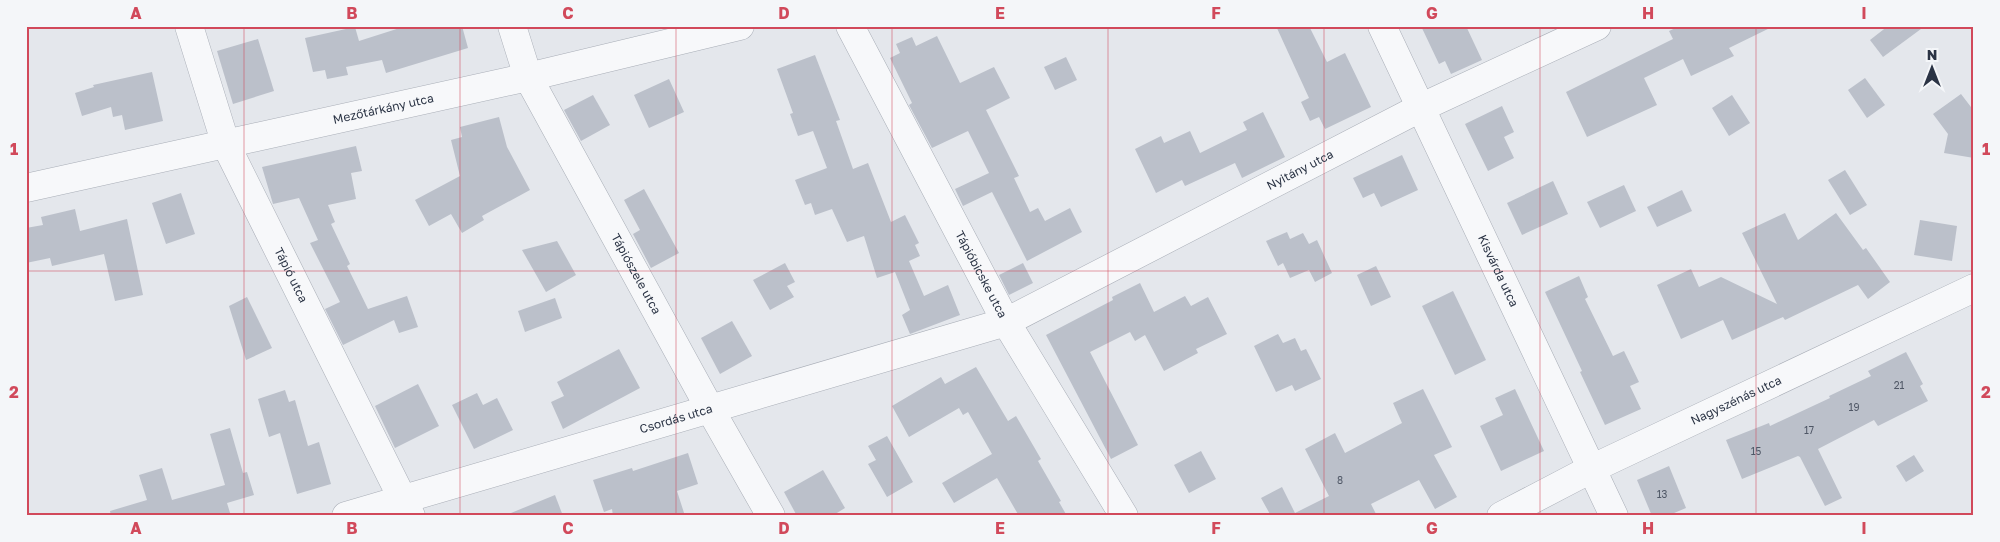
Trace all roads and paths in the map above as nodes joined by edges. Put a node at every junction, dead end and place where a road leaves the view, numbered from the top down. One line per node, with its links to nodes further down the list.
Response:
1 (190, 26): 9 (street, Tápió utca)
2 (512, 26): 7 (street, Tápiószele utca)
3 (740, 26): 7 (street, Mezőtárkány utca)
4 (850, 26): 12 (street, Tápióbicske utca)
5 (1382, 26): 8 (street, Kisvárda utca)
6 (1597, 26): 8 (street, Nyitány utca)
7 (528, 77): 9 (street, Mezőtárkány utca); 13 (street, Tápiószele utca)
8 (1420, 108): 12 (street, Nyitány utca); 14 (street, Kisvárda utca)
9 (226, 145): 10 (street, Mezőtárkány utca); 15 (street, Tápió utca)
10 (26, 188)
11 (1974, 288): 14 (street, Nagyszénás utca)
12 (1006, 322): 13 (street, Csordás utca); 18 (street, Tápióbicske utca)
13 (710, 409): 15 (street, Csordás utca); 17 (street, Tápiószele utca)
14 (1591, 469): 19 (street, Nagyszénás utca); 20 (street, Kisvárda utca)
15 (406, 508): 16 (street, Csordás utca)
16 (346, 516)
17 (771, 516)
18 (1124, 516)
19 (1501, 516)
20 (1614, 516)

